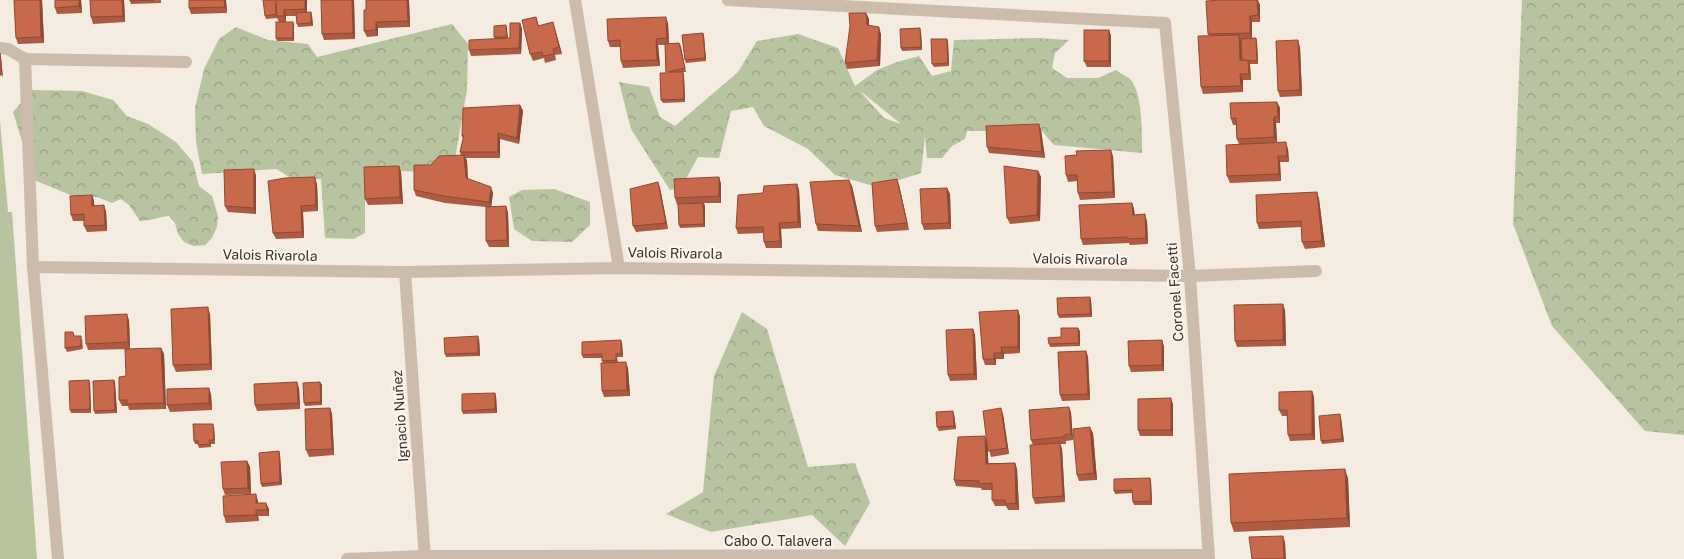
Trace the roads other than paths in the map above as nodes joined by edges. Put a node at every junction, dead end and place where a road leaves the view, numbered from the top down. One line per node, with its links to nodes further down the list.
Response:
1 (575, 0): 7 (street)
2 (728, 0): 10 (street, Coronel Facetti)
3 (0, 48): 4 (street)
4 (25, 59): 5 (street); 6 (street)
5 (186, 62)
6 (33, 267): 9 (street, Valois Rivarola); 13 (street)
7 (619, 268): 9 (street, Valois Rivarola); 10 (street, Valois Rivarola)
8 (1316, 271): 10 (street, Valois Rivarola)
9 (405, 272): 12 (street, Ignacio Nuñez)
10 (1190, 276): 11 (street, Coronel Facetti)
11 (1209, 557): 12 (street, Cabo O. Talavera)
12 (425, 558): 14 (street, Cabo O. Talavera)
13 (58, 559)
14 (347, 559)

